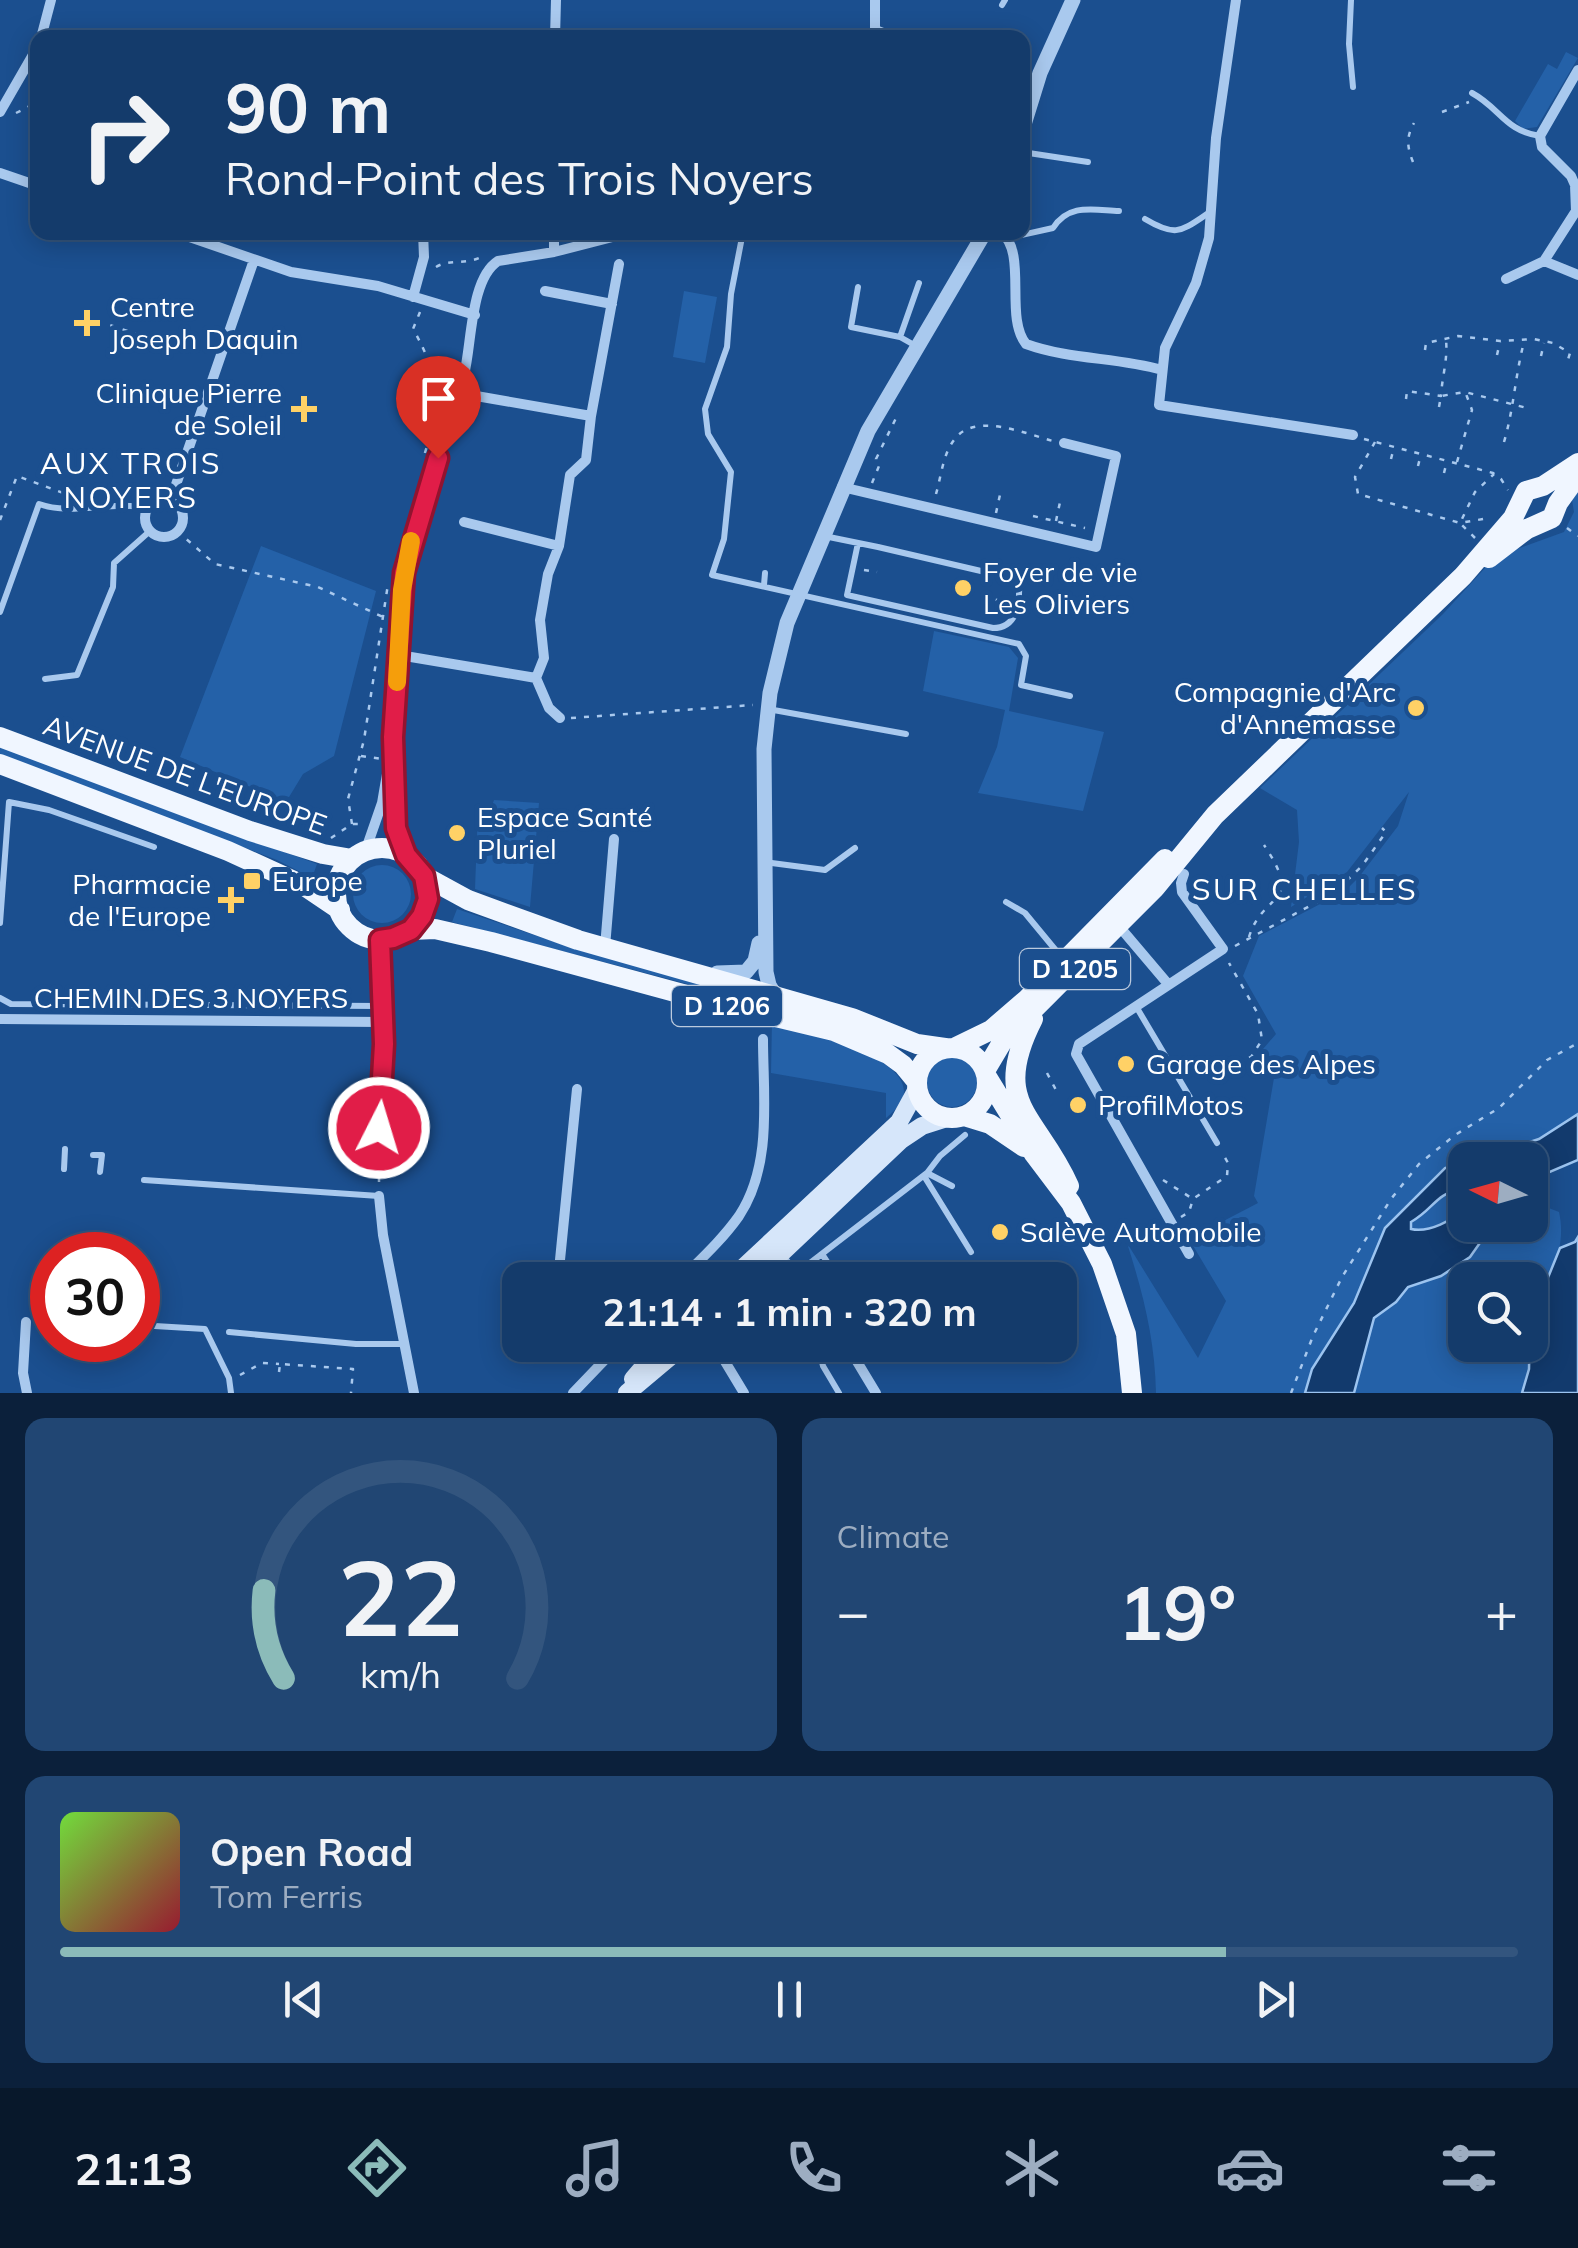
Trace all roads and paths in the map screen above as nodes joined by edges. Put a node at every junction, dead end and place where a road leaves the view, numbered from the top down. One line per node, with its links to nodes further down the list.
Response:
1 (52, 0): 7 (street)
2 (556, 0): 8 (street)
3 (874, 0): 9 (street)
4 (1073, 0): 13 (street)
5 (1236, 0): 27 (street)
6 (1350, 0): 12 (lane)
7 (43, 30)
8 (556, 30)
9 (875, 30)
10 (30, 60): 16 (street)
11 (1578, 70): 20 (street)
12 (1352, 86)
13 (1030, 89)
14 (1476, 95): 17 (path); 20 (lane)
15 (30, 106): 18 (path)
16 (0, 112)
17 (1442, 112)
18 (15, 113)
19 (1414, 123): 23 (path)
20 (1540, 136): 40 (street)
21 (1030, 153): 22 (lane)
22 (1088, 162)
23 (1414, 162)
24 (0, 173): 25 (street)
25 (30, 183)
26 (1120, 211): 29 (lane)
27 (1211, 212): 28 (lane); 67 (street)
28 (1145, 219)
29 (1030, 231)
30 (198, 240): 39 (street)
31 (423, 240): 48 (street)
32 (554, 240): 38 (street)
33 (601, 240): 38 (street)
34 (741, 240): 126 (lane)
35 (980, 240): 60 (street)
36 (1005, 240): 67 (street)
37 (490, 252): 42 (path)
38 (554, 252): 50 (street)
39 (254, 260): 48 (street); 97 (street)
40 (1544, 262): 43 (street); 44 (street)
41 (618, 264): 49 (street)
42 (434, 269)
43 (1578, 275)
44 (1506, 279)
45 (919, 283): 53 (lane)
46 (858, 287): 53 (lane)
47 (545, 291): 49 (street)
48 (418, 299): 50 (street); 52 (path)
49 (612, 304): 76 (street)
50 (475, 315): 68 (street)
51 (98, 320): 59 (path)
52 (414, 329)
53 (900, 336): 60 (lane)
54 (1472, 338): 55 (path); 58 (path); 61 (path)
55 (1446, 339): 62 (path); 71 (path)
56 (1525, 340): 57 (path); 58 (path); 73 (path)
57 (1545, 340): 64 (path); 65 (path)
58 (1500, 341): 63 (path)
59 (160, 342)
60 (917, 346): 93 (street)
61 (1470, 348)
62 (1424, 350)
63 (1497, 356)
64 (1541, 356)
65 (1568, 363)
66 (431, 366): 68 (path)
67 (1162, 370): 78 (street)
68 (464, 376): 70 (street)
69 (1465, 392): 71 (path); 73 (path); 87 (path)
70 (459, 393): 76 (street); 132 (street)
71 (1441, 396): 72 (path); 74 (path)
72 (1406, 399)
73 (1515, 404): 75 (path); 80 (path)
74 (1438, 408)
75 (1527, 408)
76 (591, 416): 121 (street)
77 (897, 416): 95 (path)
78 (1353, 435): 79 (path)
79 (1375, 442): 82 (path); 96 (path)
80 (1504, 442)
81 (1064, 444): 104 (path); 116 (street)
82 (1394, 447): 83 (path); 84 (path)
83 (1421, 454): 85 (path); 88 (path)
84 (1391, 458)
85 (1447, 461): 87 (path); 89 (path)
86 (1578, 463): 92 (main road)
87 (1456, 464): 90 (path)
88 (1418, 466)
89 (1444, 473)
90 (1494, 474): 99 (path); 110 (path)
91 (1578, 475): 100 (main road)
92 (1543, 486): 99 (main road); 100 (main road)
93 (842, 488): 95 (street); 117 (street)
94 (1001, 490): 112 (path)
95 (867, 494): 104 (street)
96 (1367, 497): 102 (path); 103 (path)
97 (171, 500): 101 (street); 115 (street)
98 (1060, 502): 108 (path)
99 (1517, 502): 111 (main road); 125 (main road)
100 (1558, 502): 111 (main road)
101 (147, 508): 114 (street); 130 (lane)
102 (1364, 508)
103 (1406, 508): 106 (path); 110 (path)
104 (932, 510): 112 (street)
105 (1033, 516): 108 (path)
106 (1403, 518)
107 (1500, 518): 110 (path)
108 (1056, 521): 116 (path)
109 (464, 522): 121 (street)
110 (1460, 523): 119 (path)
111 (1539, 523): 125 (main road, D 1205)
112 (993, 524): 116 (street)
113 (1565, 526): 118 (path)
114 (150, 531): 115 (street); 134 (lane)
115 (178, 531): 131 (path)
116 (1099, 532)
117 (823, 536): 120 (lane); 127 (street)
118 (1578, 536)
119 (1476, 539)
120 (858, 542): 122 (lane); 129 (lane)
121 (559, 546): 133 (street)
122 (852, 568): 123 (path); 129 (lane)
123 (877, 572)
124 (765, 573): 126 (lane)
125 (1462, 576): 145 (main road, D 1205)
126 (764, 586): 127 (lane)
127 (799, 594): 135 (lane); 136 (street)
128 (984, 597): 129 (path)
129 (1017, 604)
130 (0, 612)
131 (383, 617)
132 (399, 655): 133 (street); 139 (street)
133 (536, 678): 137 (street)
134 (45, 680)
135 (1070, 696)
136 (768, 706): 137 (path); 138 (lane); 152 (street)
137 (560, 718)
138 (906, 734)
139 (393, 737): 150 (street); 151 (street)
140 (0, 738): 150 (main road, AVENUE DE L'EUROPE)
141 (0, 764): 156 (main road, AVENUE DE L'EUROPE)
142 (9, 802): 143 (lane); 148 (lane); 157 (lane)
143 (0, 804)
144 (1382, 828): 161 (path)
145 (1202, 829): 159 (main road, D 1205); 165 (main road, D 1205)
146 (614, 839): 163 (street)
147 (1264, 845): 161 (path)
148 (154, 846)
149 (855, 848): 152 (lane)
150 (359, 855): 151 (main road); 156 (main road)
151 (406, 855): 154 (main road)
152 (763, 862): 158 (street)
153 (1184, 874): 164 (street)
154 (424, 876): 160 (main road); 163 (main road, D 1206)
155 (1006, 902): 165 (lane)
156 (340, 910): 162 (main road)
157 (0, 923)
158 (764, 924): 166 (street); 168 (street)
159 (1118, 926): 167 (street); 170 (main road, D 1205)
160 (411, 930): 162 (main road); 181 (main road, D 1206)
161 (1248, 939): 164 (path)
162 (380, 940): 171 (street)
163 (605, 948): 166 (main road, D 1206)
164 (1223, 949): 167 (street); 178 (path)
165 (1064, 960): 177 (main road, D 1205)
166 (693, 970): 168 (main road, D 1206)
167 (1168, 984): 172 (street)
168 (776, 997): 177 (main road, D 1206)
169 (0, 998): 171 (lane)
170 (1044, 999): 179 (main road, D 1205); 199 (main road)
171 (382, 1006): 174 (street)
172 (1137, 1008): 186 (lane); 198 (street)
173 (0, 1018): 174 (street, CHEMIN DES 3 NOYERS)
174 (382, 1022): 185 (street)
175 (763, 1038): 205 (street)
176 (1578, 1043): 236 (path)
177 (951, 1048): 179 (main road); 181 (main road)
178 (1212, 1070)
179 (986, 1074): 184 (main road); 189 (main road)
180 (1047, 1074): 183 (path)
181 (917, 1086): 184 (main road); 200 (main road)
182 (576, 1088): 204 (street)
183 (1056, 1090)
184 (958, 1123): 189 (main road); 193 (lane); 200 (main road)
185 (379, 1138): 196 (path)
186 (1217, 1143): 197 (path)
187 (65, 1149): 190 (lane)
188 (93, 1154): 191 (lane)
189 (1034, 1154): 199 (main road)
190 (64, 1169)
191 (100, 1172)
192 (1153, 1173): 197 (path)
193 (924, 1176): 195 (lane); 201 (lane); 202 (lane)
194 (144, 1180): 196 (lane)
195 (952, 1186)
196 (378, 1196): 214 (street)
197 (1193, 1198): 198 (path)
198 (1171, 1222): 203 (street)
199 (1090, 1239): 235 (main road)
200 (775, 1248): 206 (main road); 207 (main road); 208 (street)
201 (971, 1252)
202 (822, 1254): 209 (lane); 210 (lane)
203 (1189, 1254)
204 (560, 1262)
205 (698, 1262)
206 (755, 1262)
207 (765, 1262)
208 (786, 1262)
209 (813, 1262)
210 (827, 1262)
211 (26, 1322): 226 (street)
212 (160, 1326): 227 (lane)
213 (229, 1332): 214 (lane)
214 (405, 1344): 229 (street)
215 (600, 1362): 230 (street)
216 (649, 1362): 231 (main road)
217 (663, 1362): 231 (main road)
218 (725, 1362): 232 (street)
219 (822, 1362): 233 (lane)
220 (857, 1362): 234 (street)
221 (280, 1364): 222 (path); 223 (path); 225 (path)
222 (318, 1366): 224 (path); 228 (path)
223 (279, 1372)
224 (320, 1374)
225 (236, 1377)
226 (27, 1393)
227 (231, 1393)
228 (351, 1393)
229 (414, 1393)
230 (572, 1393)
231 (624, 1393)
232 (744, 1393)
233 (839, 1393)
234 (876, 1393)
235 (1132, 1393)
236 (1291, 1393)

